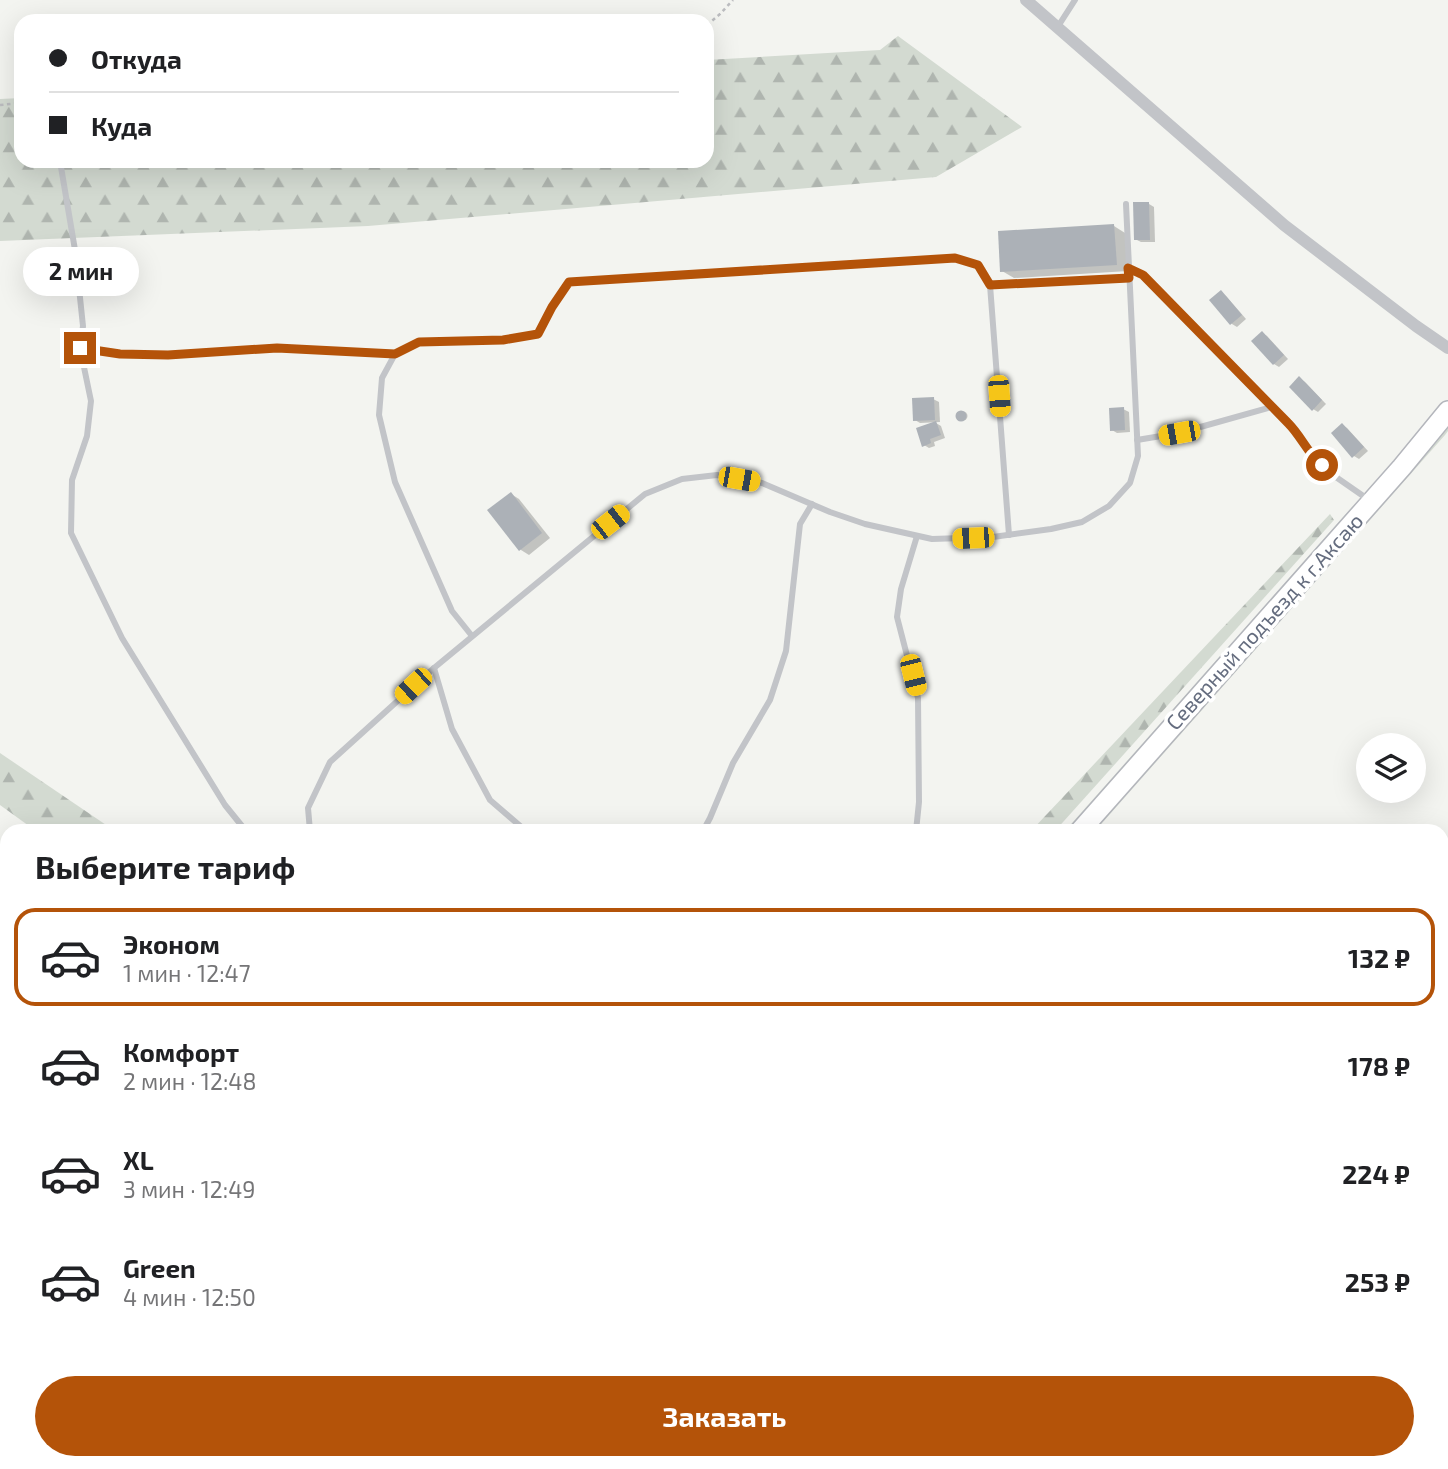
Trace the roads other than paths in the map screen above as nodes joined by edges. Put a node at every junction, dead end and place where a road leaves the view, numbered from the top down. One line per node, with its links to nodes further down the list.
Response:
1 (1026, 0): 3 (street)
2 (1075, 0): 3 (lane)
3 (1057, 28): 10 (street)
4 (61, 168): 9 (lane)
5 (1126, 204): 6 (lane)
6 (1128, 268): 7 (lane); 12 (lane)
7 (1129, 278): 8 (lane); 14 (lane)
8 (990, 285): 11 (lane); 17 (lane)
9 (80, 348): 11 (lane); 21 (lane)
10 (1448, 348)
11 (395, 354): 19 (lane)
12 (1272, 407): 14 (lane); 15 (lane)
13 (1448, 411): 15 (street, Северный подъезд к г.Аксаю)
14 (1137, 440): 17 (lane)
15 (1371, 502): 26 (street, Северный подъезд к г.Аксаю)
16 (812, 504): 18 (lane); 19 (lane); 24 (lane)
17 (1009, 535): 18 (lane)
18 (917, 536): 25 (lane)
19 (472, 636): 20 (lane)
20 (433, 668): 22 (lane); 23 (lane)
21 (241, 824)
22 (309, 824)
23 (519, 824)
24 (706, 824)
25 (917, 824)
26 (1086, 824)

